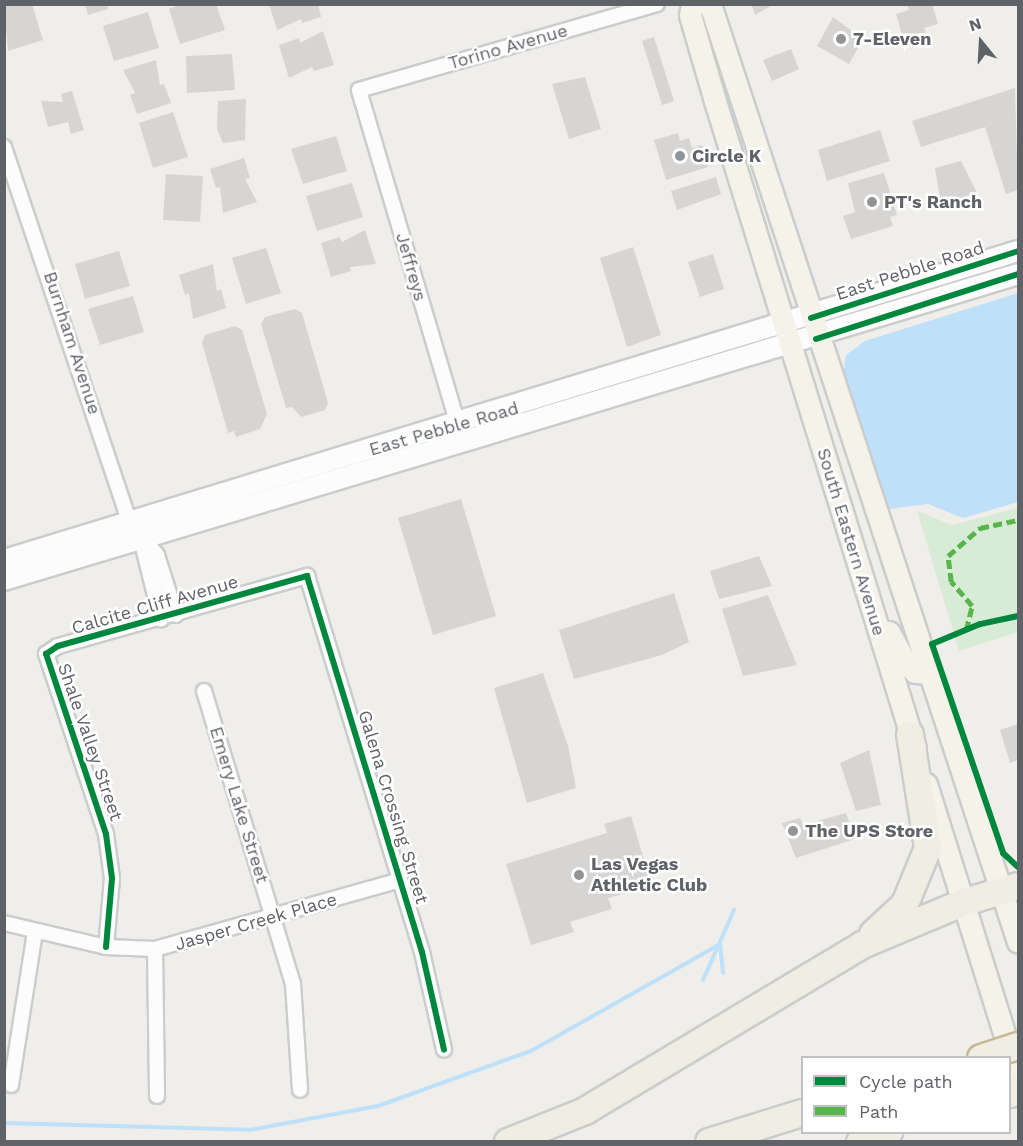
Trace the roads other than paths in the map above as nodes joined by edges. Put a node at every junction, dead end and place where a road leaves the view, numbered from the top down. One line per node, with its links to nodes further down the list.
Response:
1 (657, 4): 4 (street, Torino Avenue)
2 (692, 4): 13 (main road, South Eastern Avenue)
3 (710, 4): 12 (main road, South Eastern Avenue)
4 (359, 90): 14 (street, Jeffreys)
5 (4, 147): 6 (street, Burnham Avenue)
6 (18, 193): 7 (street); 15 (street, Burnham Avenue)
7 (4, 197)
8 (1018, 251): 12 (main road, East Pebble Road)
9 (1018, 268): 11 (main road)
10 (1018, 274): 11 (main road, East Pebble Road)
11 (999, 281): 12 (main road, East Pebble Road)
12 (814, 329): 13 (main road, East Pebble Road); 24 (main road, South Eastern Avenue)
13 (787, 336): 14 (main road, East Pebble Road); 20 (main road, South Eastern Avenue)
14 (461, 435): 15 (main road, East Pebble Road); 16 (main road, East Pebble Road)
15 (130, 523): 16 (street, Burnham Avenue); 17 (main road, East Pebble Road)
16 (141, 539): 19 (main road, East Pebble Road); 21 (street, Burnham Avenue); 22 (street)
17 (4, 560)
18 (307, 576): 21 (street, Calcite Cliff Avenue); 29 (street, Galena Crossing Street)
19 (4, 580)
20 (864, 586): 24 (main road); 25 (main road, South Eastern Avenue)
21 (176, 615): 22 (street, Calcite Cliff Avenue)
22 (161, 620): 23 (street, Calcite Cliff Avenue)
23 (46, 654): 37 (street, Shale Valley Street)
24 (929, 673): 28 (main road, South Eastern Avenue)
25 (894, 684): 27 (main road, South Eastern Avenue); 28 (main road)
26 (204, 691): 32 (street, Emery Lake Street)
27 (910, 734): 31 (main road, South Eastern Avenue); 36 (highway)
28 (961, 766): 30 (main road, South Eastern Avenue)
29 (400, 880): 32 (street, Jasper Creek Place); 40 (street, Galena Crossing Street)
30 (1011, 888): 31 (highway); 35 (main road, South Eastern Avenue)
31 (965, 902): 36 (highway); 42 (main road, South Eastern Avenue)
32 (274, 918): 38 (street, Jasper Creek Place); 44 (street, Emery Lake Street)
33 (4, 923): 34 (street, Jasper Creek Place)
34 (35, 931): 37 (street, Jasper Creek Place); 43 (street)
35 (1018, 942)
36 (861, 945): 48 (highway)
37 (106, 947): 38 (street, Jasper Creek Place)
38 (155, 949): 45 (street)
39 (1018, 1046): 41 (highway, bridge)
40 (444, 1050)
41 (987, 1056)
42 (1018, 1078)
43 (11, 1085)
44 (300, 1090)
45 (158, 1096)
46 (801, 1113): 49 (highway)
47 (883, 1134): 50 (highway)
48 (508, 1142)
49 (709, 1142)
50 (860, 1142)

